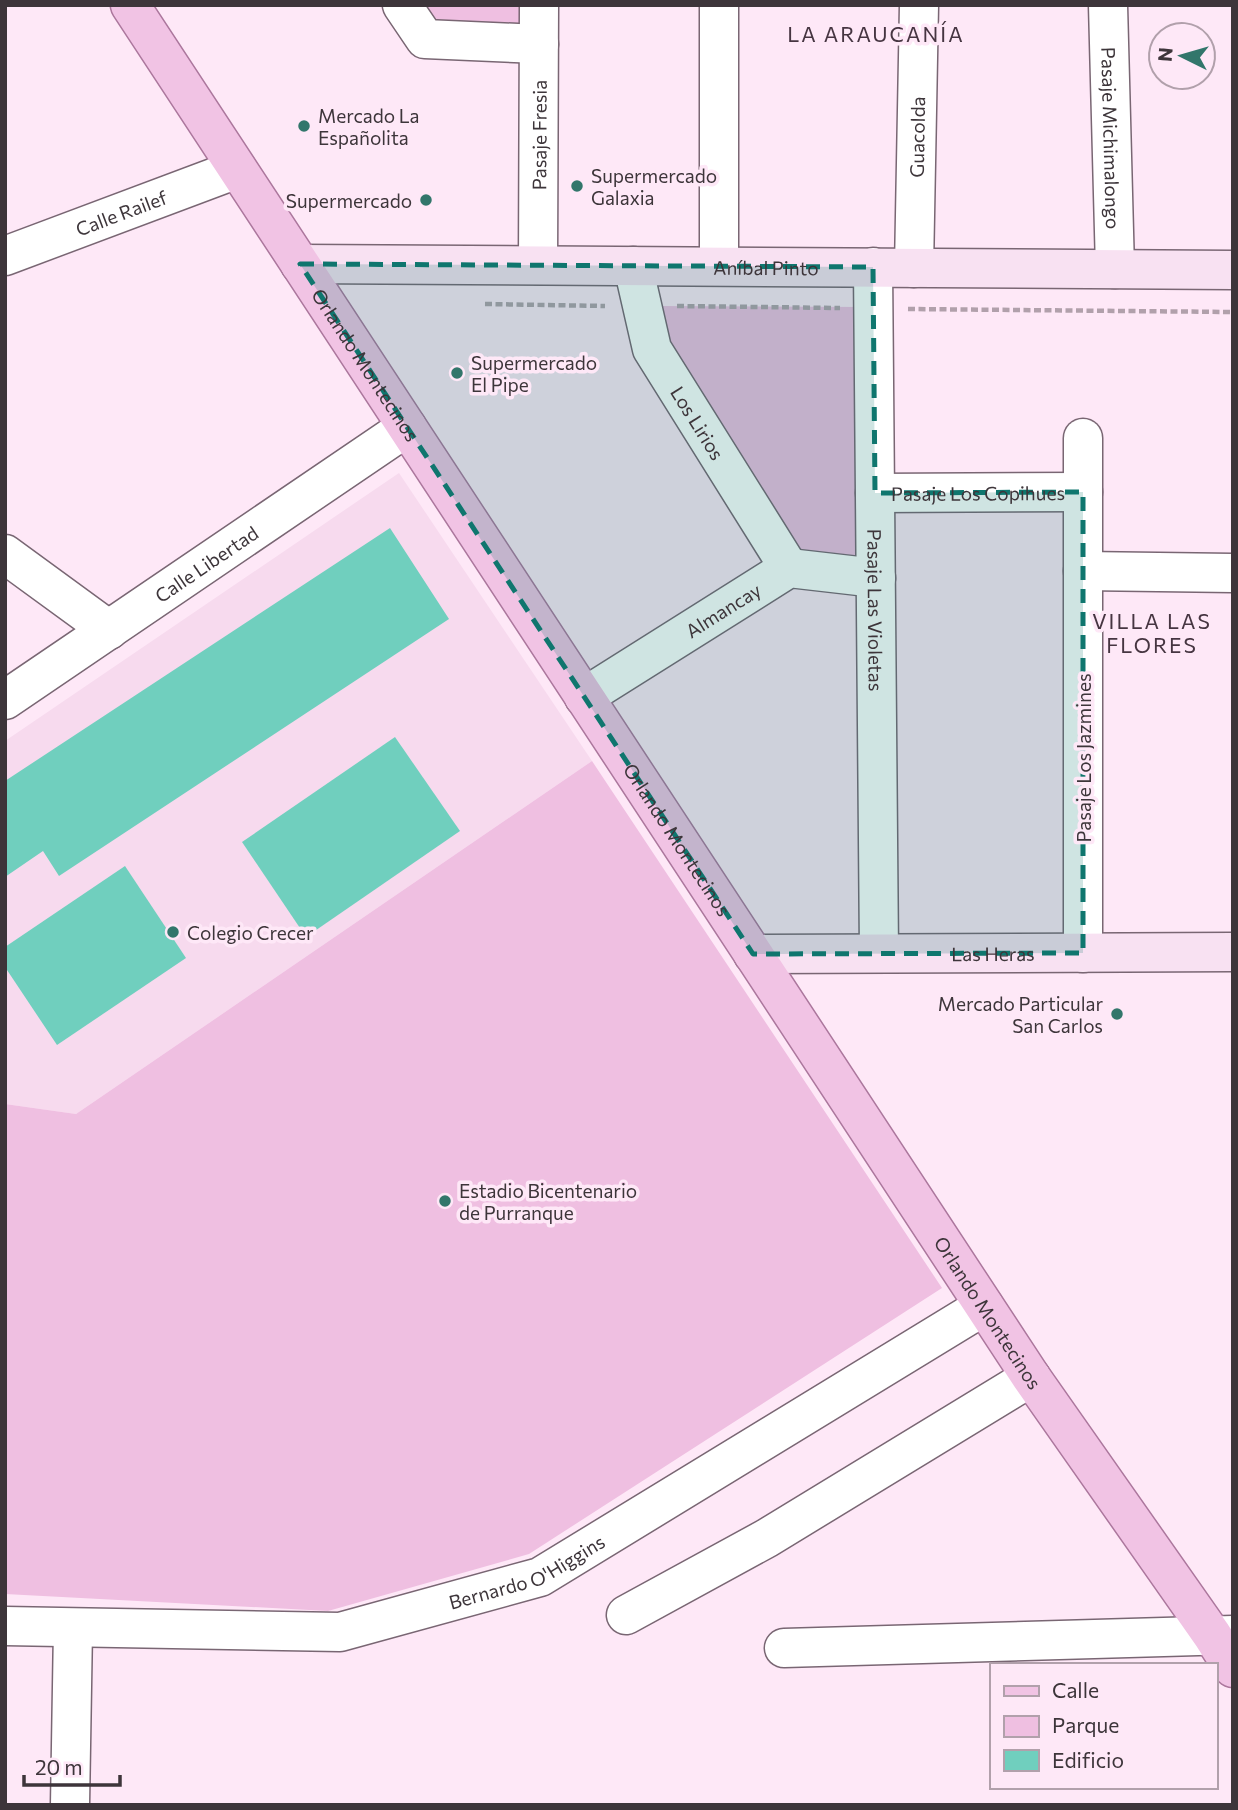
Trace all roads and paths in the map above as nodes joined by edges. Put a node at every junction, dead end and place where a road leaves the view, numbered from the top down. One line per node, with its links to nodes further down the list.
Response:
1 (130, 5): 8 (main road, Orlando Montecinos)
2 (402, 5): 7 (street)
3 (539, 5): 7 (street, Pasaje Fresia)
4 (719, 5): 13 (street)
5 (919, 5): 15 (street, Guacolda)
6 (1108, 5): 16 (street, Pasaje Michimalongo)
7 (539, 44): 11 (street, Pasaje Fresia)
8 (237, 169): 9 (street, Calle Railef); 10 (main road, Orlando Montecinos)
9 (5, 256)
10 (300, 264): 11 (main road, Aníbal Pinto); 22 (main road, Orlando Montecinos)
11 (538, 265): 12 (main road, Aníbal Pinto)
12 (633, 266): 13 (main road, Aníbal Pinto); 19 (street, Los Lirios)
13 (719, 267): 14 (main road, Aníbal Pinto)
14 (873, 267): 15 (main road, Aníbal Pinto); 20 (street, Pasaje Las Violetas)
15 (914, 268): 16 (main road, Aníbal Pinto)
16 (1115, 269): 17 (main road, Aníbal Pinto)
17 (1233, 270)
18 (475, 303): 19 (path)
19 (643, 306): 20 (path); 27 (street, Los Lirios)
20 (874, 308): 21 (path); 25 (street, Pasaje Las Violetas)
21 (1233, 312)
22 (407, 427): 31 (street, Calle Libertad); 32 (main road, Orlando Montecinos)
23 (1083, 438): 24 (street, Pasaje Los Jazmines)
24 (1083, 492): 25 (street, Pasaje Los Copihues); 28 (street, Pasaje Los Jazmines)
25 (875, 493): 30 (street, Pasaje Las Violetas)
26 (5, 554): 31 (street)
27 (789, 568): 30 (street); 32 (street, Almancay)
28 (1083, 571): 29 (street); 36 (street, Pasaje Los Jazmines)
29 (1233, 573)
30 (876, 578): 35 (street, Pasaje Las Violetas)
31 (109, 630): 33 (street, Calle Libertad)
32 (584, 697): 37 (main road, Orlando Montecinos)
33 (5, 700)
34 (1233, 952): 36 (main road, Las Heras)
35 (879, 953): 36 (main road, Las Heras); 37 (main road, Las Heras)
36 (1083, 953)
37 (753, 954): 38 (main road, Orlando Montecinos)
38 (984, 1306): 39 (main road, Orlando Montecinos); 42 (street, Bernardo O'Higgins)
39 (1031, 1377): 40 (street); 43 (main road, Orlando Montecinos)
40 (625, 1615)
41 (5, 1626): 42 (street, Bernardo O'Higgins)
42 (73, 1628): 46 (street)
43 (1222, 1635): 44 (street); 45 (main road, Orlando Montecinos)
44 (784, 1648)
45 (1233, 1668)
46 (70, 1805)

